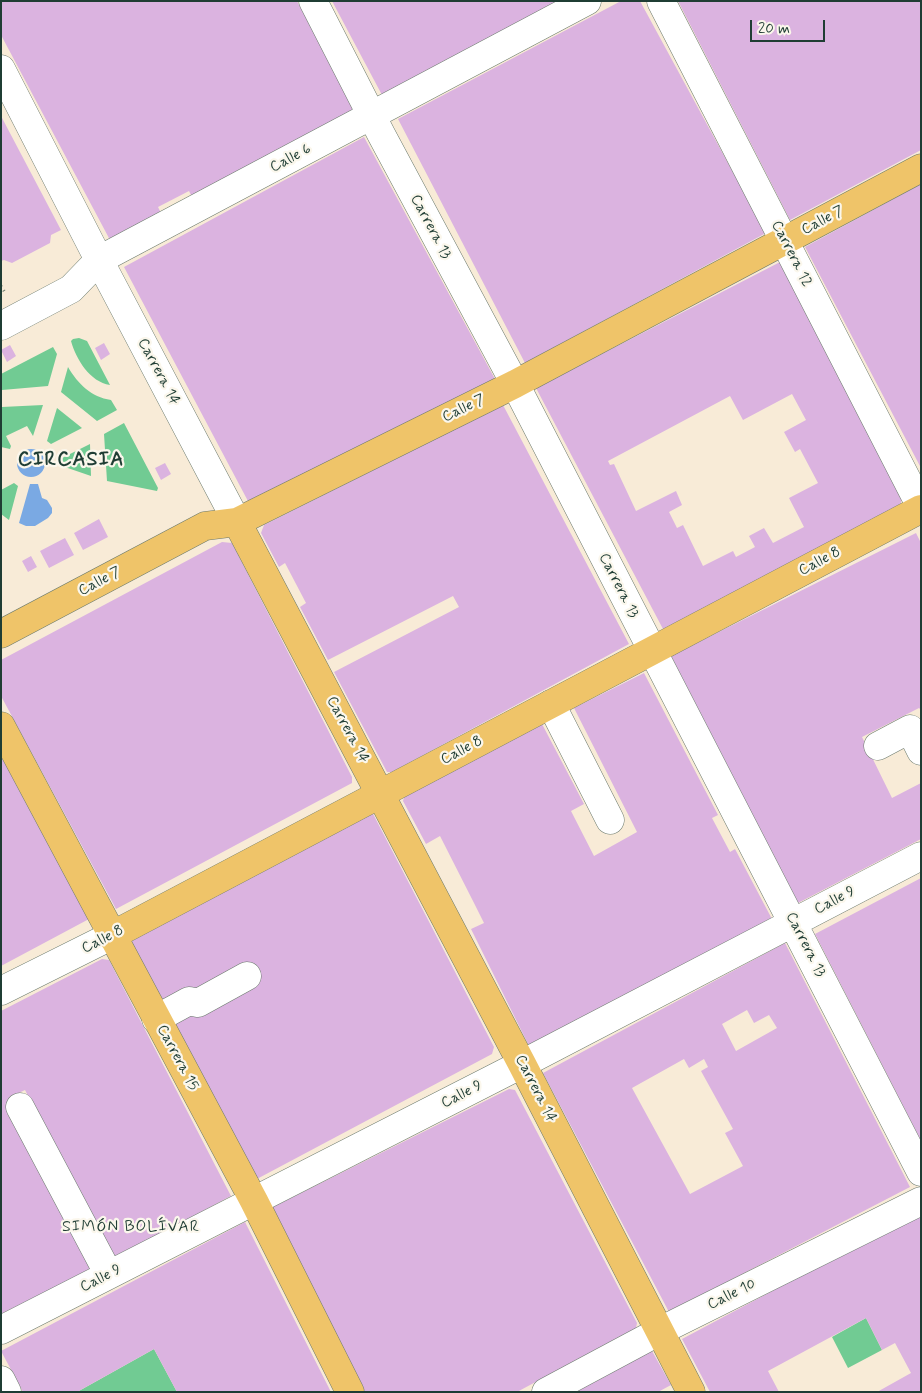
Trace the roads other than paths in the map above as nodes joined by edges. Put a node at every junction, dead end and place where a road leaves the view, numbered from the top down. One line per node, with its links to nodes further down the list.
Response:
1 (313, 1): 5 (street, Carrera 13)
2 (587, 1): 5 (street, Calle 6)
3 (661, 1): 7 (street, Carrera 12)
4 (1, 69): 8 (street, Carrera 14)
5 (372, 116): 8 (street, Calle 6); 10 (street, Carrera 13)
6 (921, 168): 7 (main road, Calle 7)
7 (785, 241): 10 (main road, Calle 7); 11 (street, Carrera 12)
8 (99, 260): 9 (street, Calle 6); 12 (street, Carrera 14)
9 (1, 326)
10 (515, 384): 12 (main road, Calle 7); 14 (street, Carrera 13)
11 (921, 508): 14 (main road, Calle 8)
12 (237, 522): 13 (main road, Calle 7); 19 (main road, Carrera 14)
13 (1, 634)
14 (651, 650): 15 (main road, Calle 8); 22 (street, Carrera 13)
15 (551, 704): 19 (main road, Calle 8); 20 (street)
16 (1, 726): 23 (main road, Carrera 15)
17 (878, 746): 18 (street)
18 (921, 751)
19 (380, 794): 23 (main road, Calle 8); 27 (main road, Carrera 14)
20 (610, 820)
21 (921, 856): 22 (street, Calle 9)
22 (794, 922): 27 (street, Calle 9); 29 (street, Carrera 13)
23 (111, 936): 25 (street, Calle 8); 26 (main road, Carrera 15)
24 (247, 976): 26 (street)
25 (1, 991)
26 (156, 1019): 30 (main road, Carrera 15)
27 (522, 1064): 30 (street, Calle 9); 34 (main road, Carrera 14)
28 (20, 1107): 32 (street)
29 (921, 1172)
30 (254, 1201): 32 (street, Calle 9); 37 (main road, Carrera 15)
31 (921, 1202): 34 (street, Calle 10)
32 (109, 1275): 33 (street, Calle 9)
33 (1, 1330)
34 (660, 1331): 38 (street, Calle 10); 39 (main road, Carrera 14)
35 (1, 1380): 36 (street)
36 (7, 1392)
37 (350, 1392)
38 (546, 1392)
39 (691, 1392)

